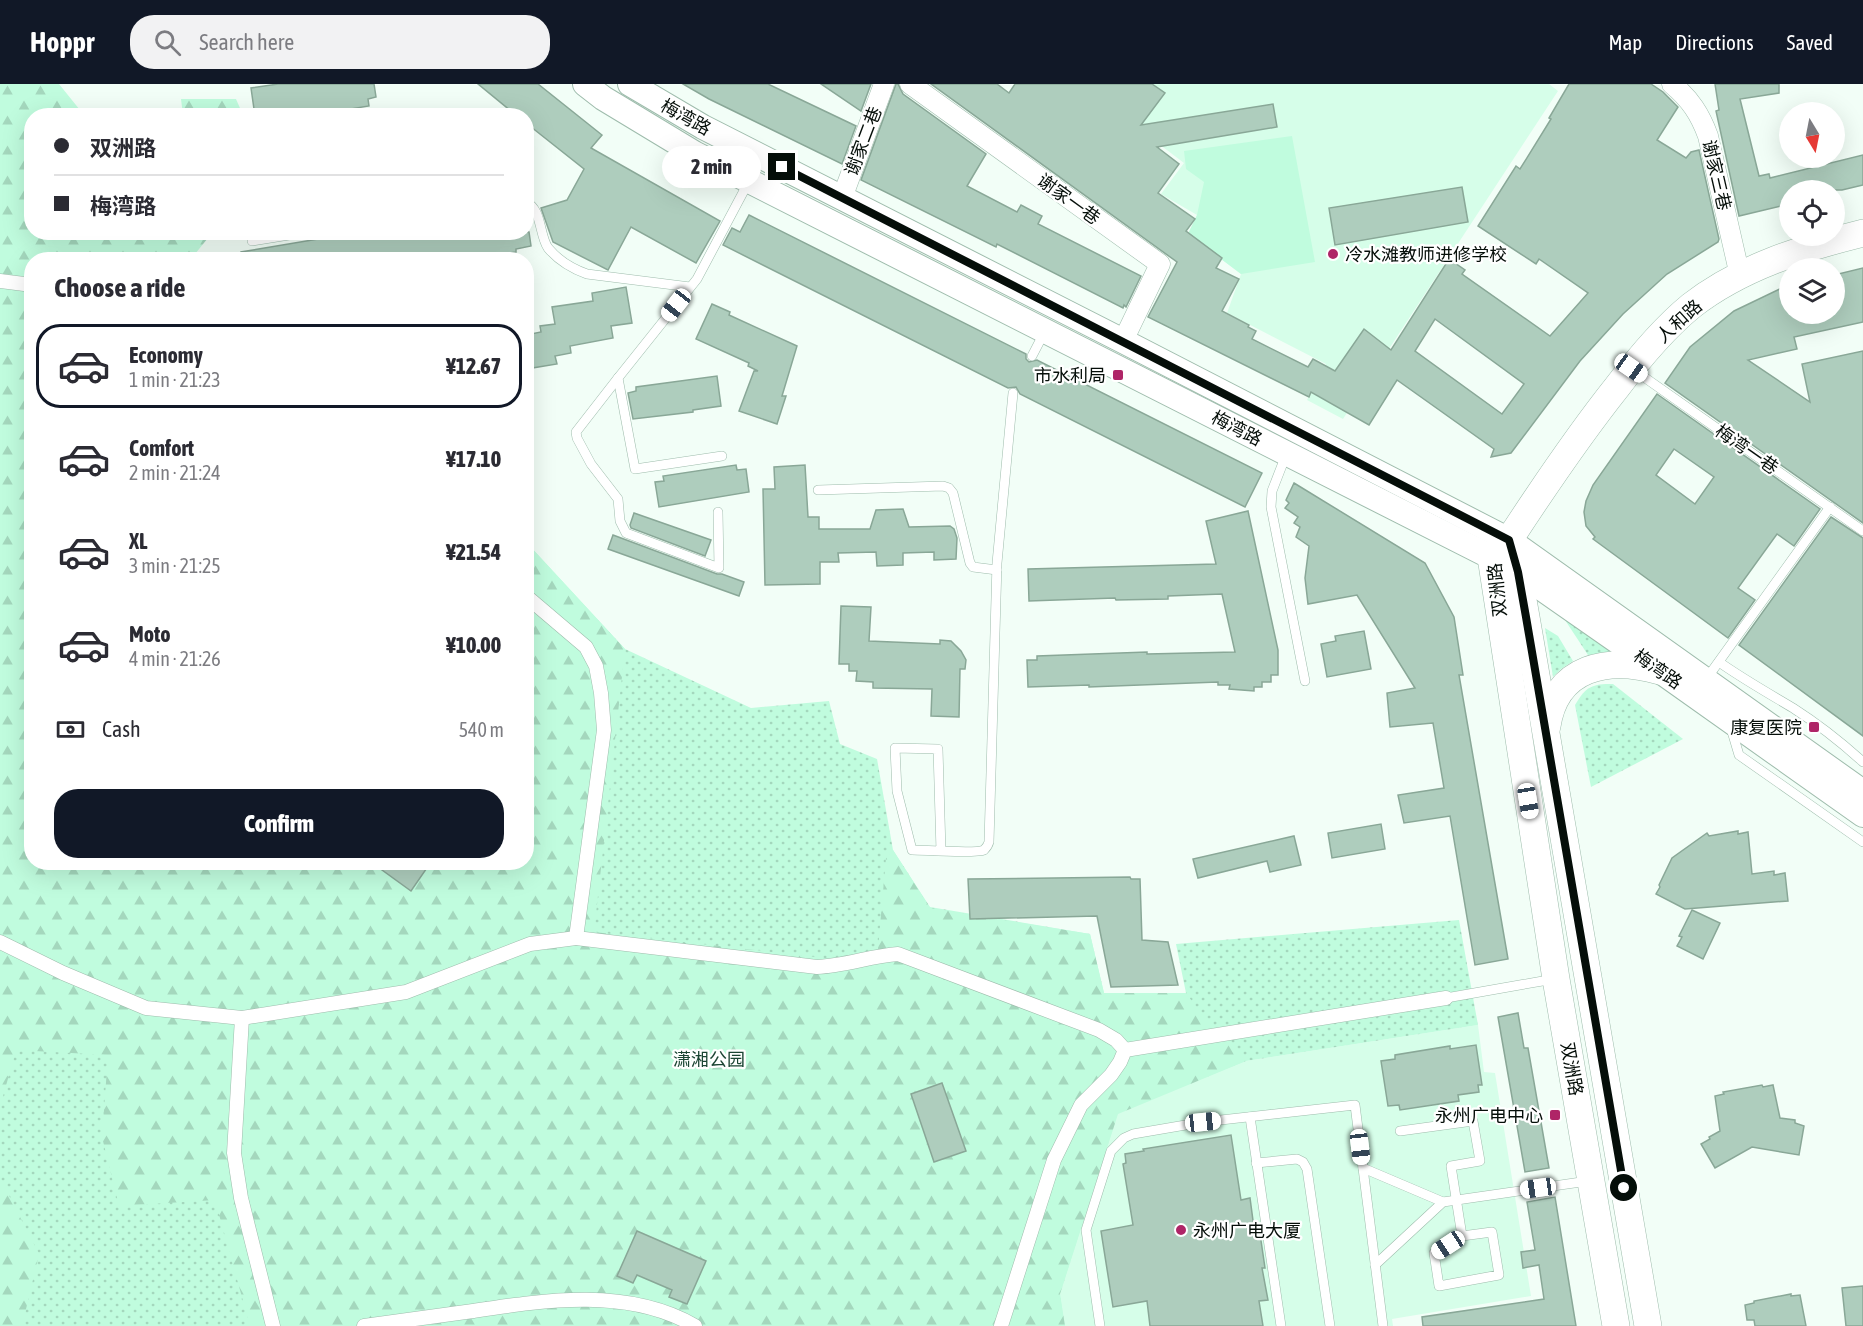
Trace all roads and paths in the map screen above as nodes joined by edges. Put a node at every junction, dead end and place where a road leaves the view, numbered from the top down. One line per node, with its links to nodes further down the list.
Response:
1 (585, 84): 6 (street, 梅湾路)
2 (630, 84): 7 (street, 梅湾路)
3 (884, 84): 7 (street, 谢家二巷)
4 (910, 84): 17 (street, 谢家一巷)
5 (1672, 84): 12 (street, 谢家三巷)
6 (749, 181): 15 (lane); 16 (street, 梅湾路)
7 (842, 198): 17 (street, 梅湾路)
8 (534, 208): 15 (lane)
9 (1863, 233): 12 (main road, 人和路)
10 (258, 240): 11 (lane)
11 (252, 241)
12 (1740, 276): 19 (main road, 人和路)
13 (0, 280): 14 (street)
14 (24, 284)
15 (690, 287): 20 (lane)
16 (1045, 331): 18 (lane); 22 (street, 梅湾路)
17 (1123, 341): 28 (street, 梅湾路)
18 (1032, 356)
19 (1631, 368): 25 (lane, 梅湾一巷); 28 (main road, 人和路)
20 (618, 378): 23 (lane); 26 (lane)
21 (1014, 393): 29 (lane)
22 (1287, 453): 28 (street, 梅湾路); 34 (lane)
23 (722, 456)
24 (818, 490): 29 (lane)
25 (1830, 507): 27 (lane, 梅湾一巷); 33 (lane)
26 (718, 512)
27 (1863, 531)
28 (1500, 549): 30 (main road, 双洲路); 33 (street, 梅湾路); 41 (main road, 双洲路)
29 (997, 570): 43 (lane)
30 (1518, 572): 32 (street, 梅湾路); 36 (main road, 双洲路)
31 (534, 603): 44 (street)
32 (1659, 670): 35 (street, 梅湾路); 36 (main road)
33 (1712, 671): 37 (lane); 38 (street, 梅湾路)
34 (1305, 681)
35 (1729, 720): 39 (street, 梅湾路); 42 (lane)
36 (1546, 733): 40 (main road, 双洲路)
37 (1863, 762)
38 (1863, 792)
39 (1863, 815)
40 (1561, 820): 41 (main road); 68 (main road, 双洲路)
41 (1532, 825): 46 (main road, 双洲路)
42 (1863, 842)
43 (941, 851): 43 (lane)
44 (576, 938): 48 (street); 49 (street)
45 (0, 942): 48 (street)
46 (1556, 979): 47 (lane); 54 (main road, 双洲路)
47 (1446, 998): 49 (street)
48 (242, 1018): 59 (street)
49 (1125, 1050): 62 (street)
50 (1250, 1117): 52 (lane); 53 (lane); 63 (lane)
51 (1400, 1131): 55 (lane)
52 (1256, 1163): 64 (lane); 65 (lane)
53 (1363, 1168): 56 (lane); 58 (lane)
54 (1591, 1180): 55 (lane); 67 (main road, 双洲路)
55 (1456, 1200): 56 (lane); 57 (lane)
56 (1443, 1202): 58 (lane)
57 (1462, 1236): 57 (lane)
58 (1375, 1265): 66 (lane)
59 (273, 1326)
60 (364, 1326): 61 (street)
61 (695, 1326)
62 (1001, 1326)
63 (1100, 1326)
64 (1281, 1326)
65 (1330, 1326)
66 (1383, 1326)
67 (1616, 1326)
68 (1648, 1326)

